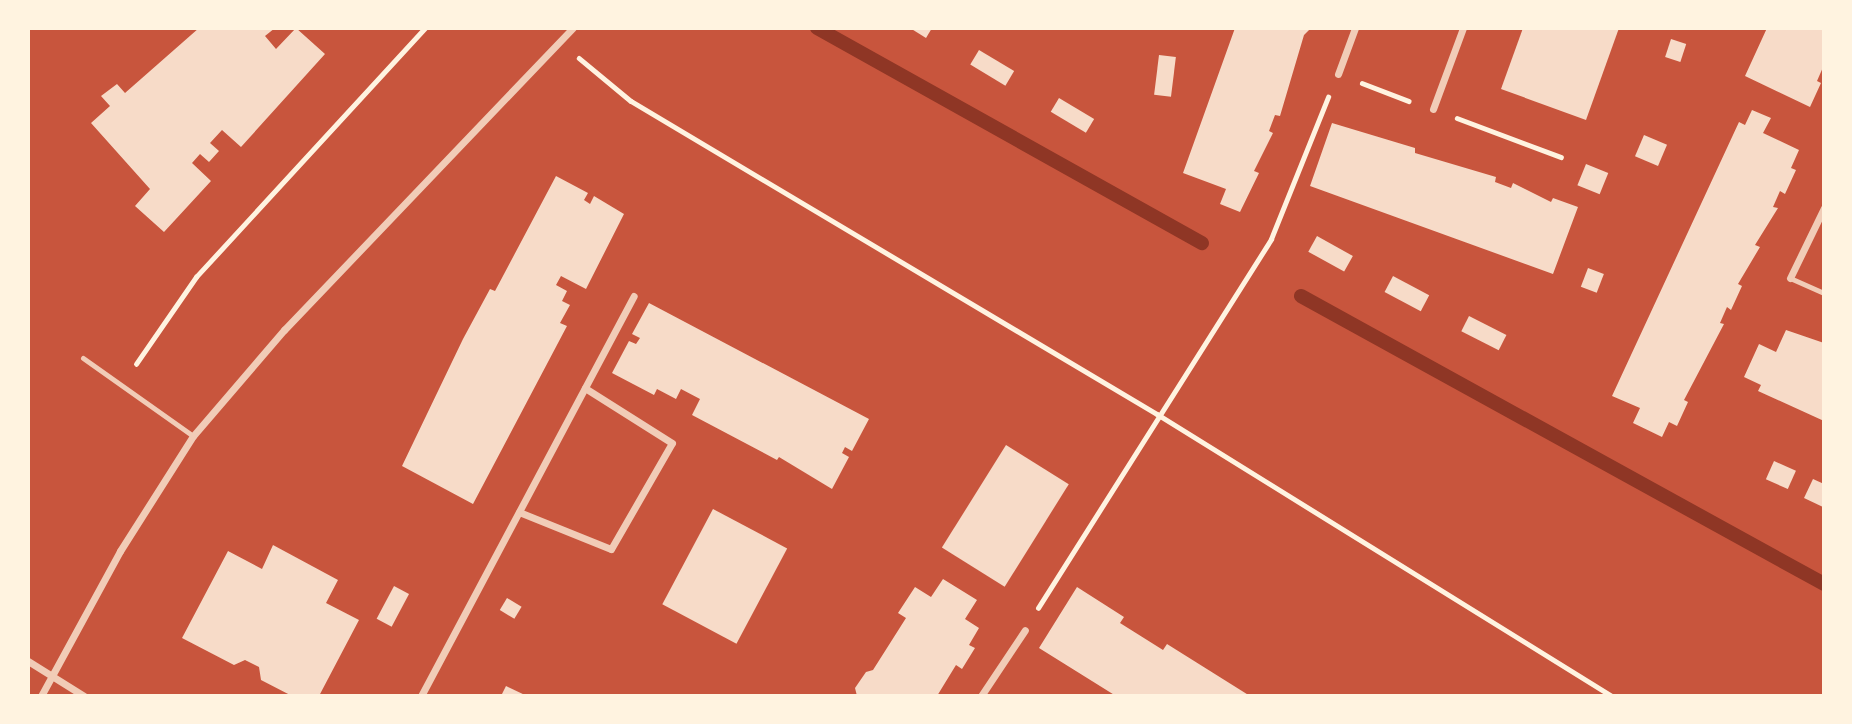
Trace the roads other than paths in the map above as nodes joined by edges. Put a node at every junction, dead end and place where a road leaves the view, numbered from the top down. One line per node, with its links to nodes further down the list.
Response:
1 (573, 28): 12 (street)
2 (1355, 28): 4 (street)
3 (1463, 28): 5 (street)
4 (1338, 74)
5 (1433, 109)
6 (1824, 208): 7 (street)
7 (1790, 278): 8 (lane)
8 (1824, 293)
9 (634, 296): 11 (street)
10 (83, 358): 12 (lane)
11 (585, 388): 13 (street); 13 (street)
12 (193, 436): 16 (street)
13 (519, 512): 19 (street)
14 (1025, 629): 20 (street)
15 (28, 661): 16 (street)
16 (52, 677): 17 (street); 18 (street)
17 (41, 696)
18 (83, 696)
19 (421, 696)
20 (981, 696)

